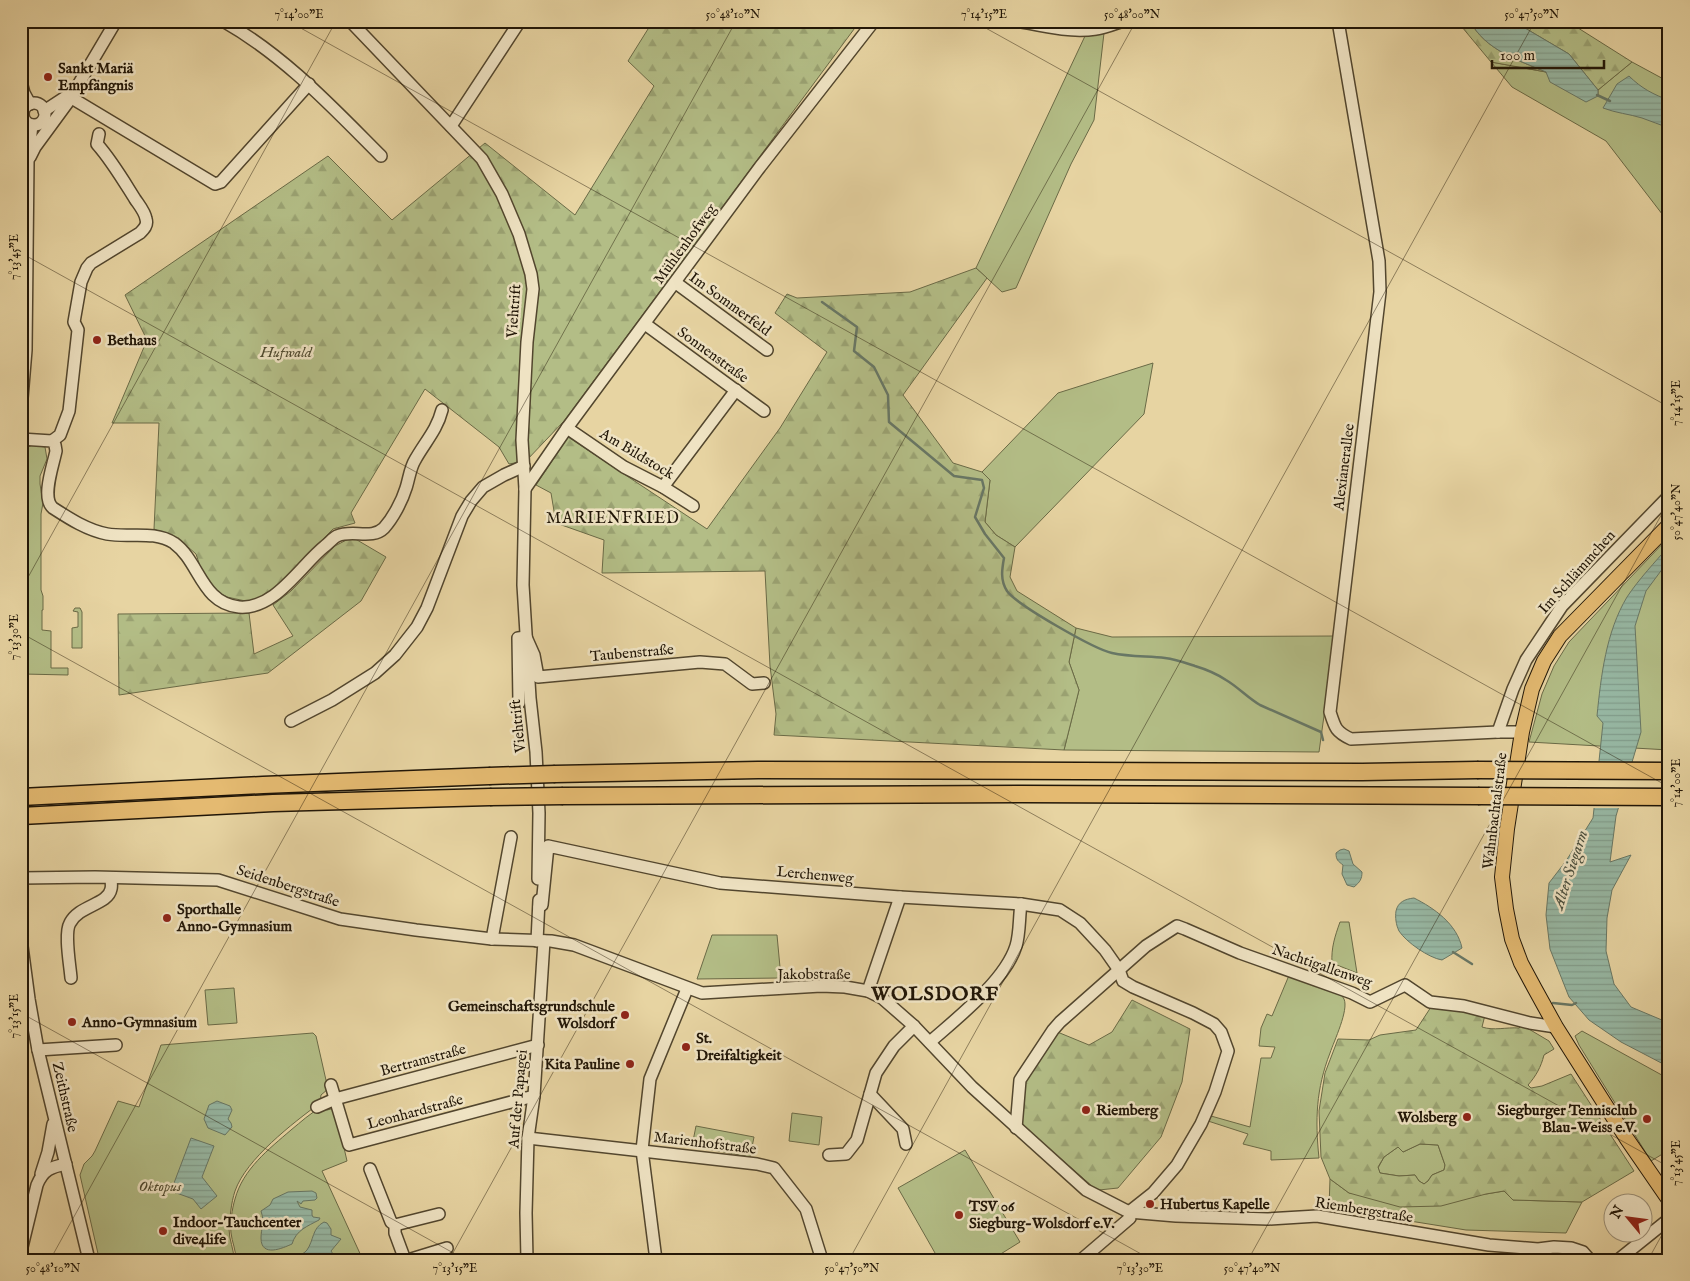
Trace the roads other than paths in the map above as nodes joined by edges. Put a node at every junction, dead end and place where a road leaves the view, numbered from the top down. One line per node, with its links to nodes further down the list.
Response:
1 (116, 21): 11 (street)
2 (223, 21): 10 (street)
3 (350, 21): 16 (street, Viehtrift)
4 (520, 21): 16 (street)
5 (874, 21): 20 (street, Mühlenhofweg)
6 (1017, 21): 7 (street)
7 (1123, 21)
8 (1338, 21): 41 (street, Alexianerallee)
9 (21, 82): 12 (street)
10 (309, 84): 11 (street); 18 (street)
11 (71, 95): 13 (street); 19 (street)
12 (30, 104): 13 (street); 14 (street)
13 (44, 111): 15 (street)
14 (22, 115): 15 (street)
15 (32, 125): 19 (street)
16 (451, 126): 31 (street, Viehtrift)
17 (99, 134): 30 (street)
18 (381, 156)
19 (28, 161): 22 (street)
20 (676, 283): 21 (street, Mühlenhofweg); 23 (street, Im Sommerfeld)
21 (645, 324): 24 (street, Sonnenstraße); 28 (street, Mühlenhofweg)
22 (24, 349): 25 (street)
23 (767, 350)
24 (736, 390): 27 (street, Sonnenstraße); 32 (street)
25 (21, 410)
26 (442, 410): 30 (street)
27 (764, 410)
28 (567, 428): 32 (street, Am Bildstock); 33 (street, Mühlenhofweg)
29 (21, 439): 30 (street)
30 (52, 441)
31 (524, 466): 33 (street, Viehtrift); 40 (street)
32 (663, 487): 35 (street, Am Bildstock)
33 (525, 489): 37 (street, Viehtrift)
34 (1669, 496): 41 (street, Im Schlämmchen)
35 (692, 506)
36 (1669, 525): 42 (main road, Wahnbachtalstraße)
37 (526, 637): 38 (street, Taubenstraße); 39 (street, Viehtrift); 46 (street, Viehtrift)
38 (764, 683)
39 (519, 703)
40 (291, 722)
41 (1498, 732): 42 (street, Alexianerallee)
42 (1522, 732): 63 (main road, Wahnbachtalstraße)
43 (1669, 771): 44 (highway, bridge)
44 (28, 797)
45 (1669, 797): 47 (highway, bridge)
46 (539, 813): 53 (street, Auf der Papagei)
47 (29, 816)
48 (511, 837): 55 (street)
49 (21, 878): 50 (street, Seidenbergstraße)
50 (111, 878): 55 (street, Seidenbergstraße); 58 (street)
51 (900, 897): 52 (street, Lerchenweg); 53 (street, Lerchenweg); 61 (street)
52 (1020, 904): 57 (street, Lerchenweg); 64 (street)
53 (539, 907): 56 (street, Auf der Papagei)
54 (21, 939): 59 (street, Zeithstraße)
55 (492, 939): 56 (street, Seidenbergstraße)
56 (540, 941): 60 (street, Jakobstraße); 66 (street, Auf der Papagei)
57 (1119, 970): 63 (street, Nachtigallenweg); 74 (street); 83 (street, Lerchenweg)
58 (71, 978)
59 (24, 984): 67 (street, Zeithstraße)
60 (687, 989): 61 (street, Jakobstraße); 77 (street)
61 (868, 991): 62 (street, Jakobstraße)
62 (914, 1026): 64 (street, Jakobstraße); 69 (street)
63 (1556, 1027): 82 (main road, Wahnbachtalstraße)
64 (930, 1042): 74 (street, Jakobstraße)
65 (116, 1045): 67 (street)
66 (538, 1045): 70 (street, Auf der Papagei); 71 (street, Bertramstraße)
67 (38, 1050): 73 (street, Zeithstraße)
68 (331, 1085): 71 (street)
69 (870, 1094): 76 (street); 78 (street)
70 (534, 1096): 71 (street, Leonhardstraße); 75 (street, Auf der Papagei)
71 (335, 1099): 72 (street, Bertramstraße)
72 (317, 1107)
73 (54, 1120): 79 (street, Zeithstraße); 81 (street)
74 (1016, 1128): 83 (street, Jakobstraße)
75 (528, 1138): 77 (street, Marienhofstraße); 92 (street, Auf der Papagei)
76 (906, 1144)
77 (642, 1150): 89 (street, Marienhofstraße); 93 (street)
78 (829, 1155)
79 (66, 1164): 81 (street); 90 (street, Zeithstraße)
80 (370, 1170): 86 (street)
81 (41, 1176): 87 (street)
82 (1669, 1200)
83 (1129, 1212): 94 (street, Lerchenweg); 95 (street, Riembergstraße)
84 (440, 1214): 86 (street)
85 (1669, 1220): 96 (street)
86 (395, 1225): 91 (street)
87 (22, 1245)
88 (447, 1248): 91 (street)
89 (819, 1259)
90 (89, 1260)
91 (406, 1260)
92 (527, 1260)
93 (656, 1260)
94 (1081, 1260)
95 (1590, 1260)
96 (1618, 1260)

